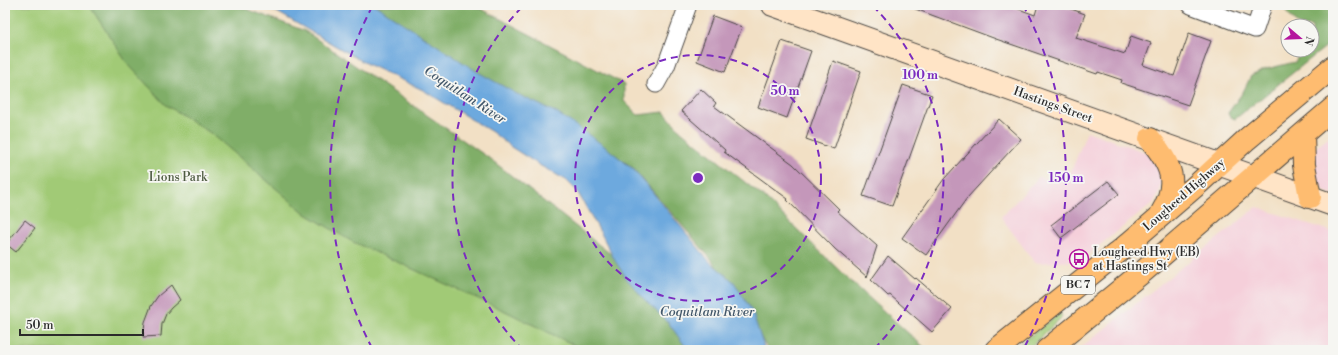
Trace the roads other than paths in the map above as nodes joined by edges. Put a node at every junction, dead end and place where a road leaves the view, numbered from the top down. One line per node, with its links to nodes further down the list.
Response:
1 (688, 5): 6 (street)
2 (773, 5): 9 (street, Hastings Street)
3 (1191, 5): 4 (street)
4 (1263, 5)
5 (1333, 67): 10 (main road, Lougheed Highway / BC 7)
6 (656, 84)
7 (1333, 108): 8 (main road, BC 7)
8 (1304, 134): 11 (main road, BC 7); 12 (main road)
9 (1150, 139): 10 (street, Hastings Street); 14 (main road)
10 (1220, 164): 11 (street, Hastings Street); 14 (main road, Lougheed Highway / BC 7)
11 (1253, 176): 12 (street, Hastings Street); 16 (main road, BC 7)
12 (1310, 197): 13 (street, Hastings Street)
13 (1333, 205)
14 (1159, 218): 15 (main road, Lougheed Highway / BC 7)
15 (996, 350)
16 (1047, 350)

